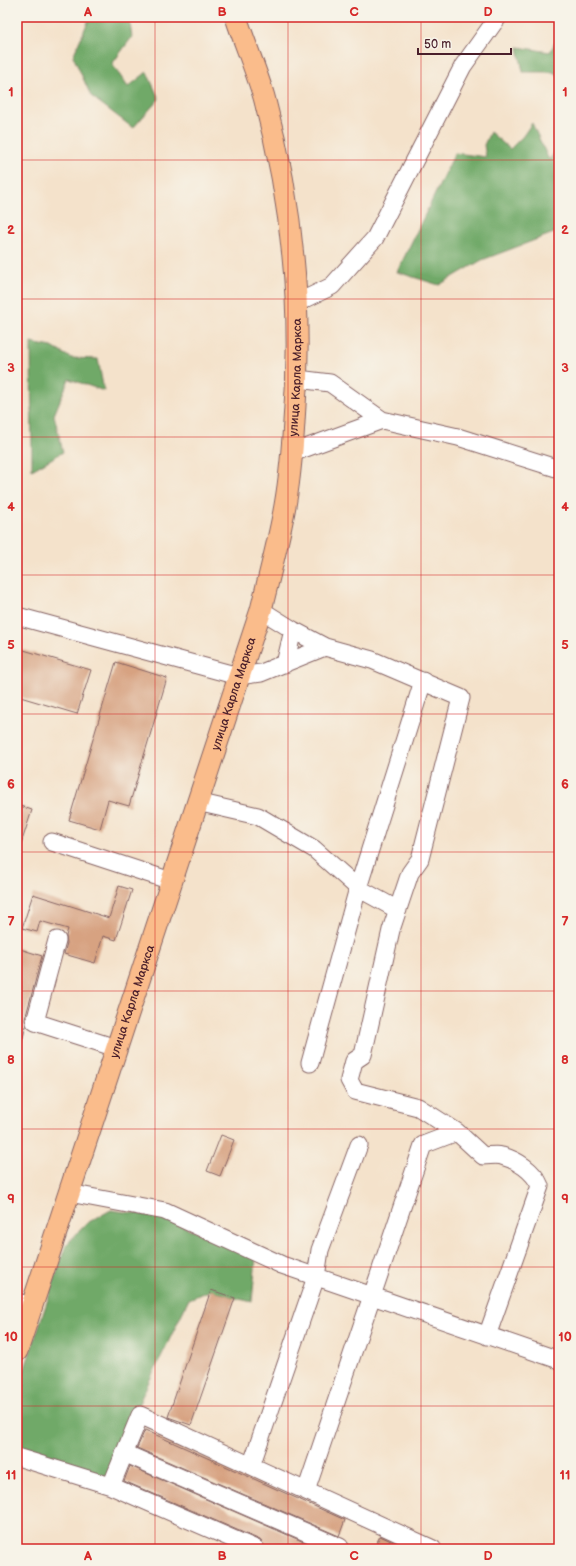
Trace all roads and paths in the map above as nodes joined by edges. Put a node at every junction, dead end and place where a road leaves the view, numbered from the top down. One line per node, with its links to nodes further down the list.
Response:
1 (236, 17): 3 (main road, улица Карла Маркса)
2 (498, 17): 3 (street)
3 (297, 303): 4 (main road, улица Карла Маркса)
4 (298, 379): 5 (street); 6 (main road, улица Карла Маркса)
5 (382, 420): 6 (street); 7 (street)
6 (292, 453): 8 (main road, улица Карла Маркса)
7 (559, 469)
8 (261, 610): 10 (street); 13 (main road, улица Карла Маркса)
9 (17, 616): 13 (street)
10 (293, 630): 11 (street); 12 (street)
11 (325, 647): 12 (street); 14 (street)
12 (285, 664): 13 (street)
13 (238, 676): 15 (main road, улица Карла Маркса)
14 (423, 681): 18 (street); 19 (street)
15 (197, 802): 17 (main road, улица Карла Маркса); 18 (street)
16 (52, 842): 17 (street)
17 (171, 881): 21 (main road, улица Карла Маркса)
18 (358, 888): 19 (street); 22 (street)
19 (398, 910): 23 (street)
20 (57, 940): 21 (street)
21 (116, 1048): 25 (main road, улица Карла Маркса)
22 (310, 1063)
23 (457, 1132): 27 (street); 29 (street)
24 (359, 1145): 26 (street)
25 (69, 1193): 26 (street); 28 (main road, улица Карла Маркса)
26 (316, 1277): 27 (street); 34 (street)
27 (372, 1296): 29 (street); 36 (street)
28 (24, 1304): 30 (main road, улица Карла Маркса)
29 (487, 1336): 31 (street)
30 (17, 1351)
31 (559, 1360)
32 (124, 1453): 34 (street); 35 (street); 38 (street)
33 (17, 1457): 35 (street)
34 (251, 1466): 36 (street)
35 (111, 1486): 37 (street)
36 (306, 1491): 39 (street)
37 (256, 1549)
38 (339, 1549)
39 (433, 1549)

